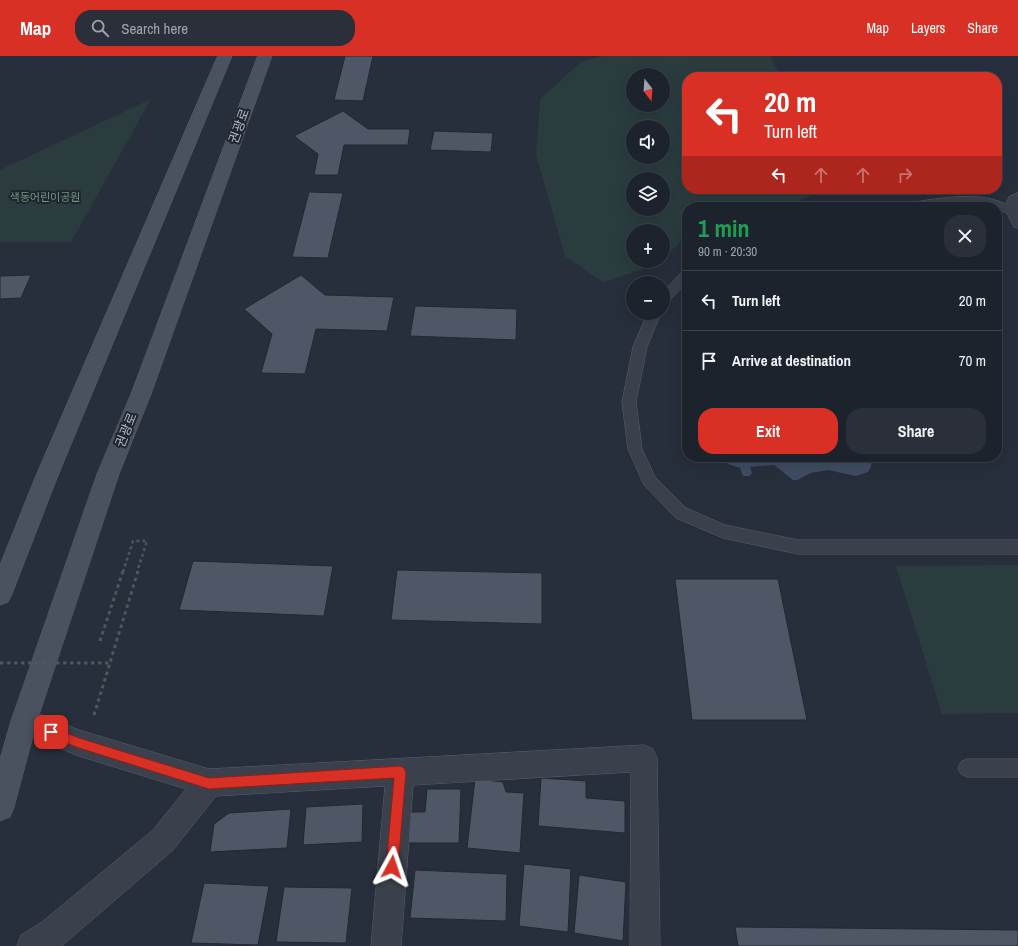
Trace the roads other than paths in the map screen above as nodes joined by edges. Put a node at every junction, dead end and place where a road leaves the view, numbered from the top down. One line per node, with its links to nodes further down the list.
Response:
1 (224, 56): 13 (street)
2 (265, 56): 14 (street, 권광로)
3 (1018, 197): 7 (lane)
4 (947, 202): 5 (lane)
5 (991, 202)
6 (1002, 207): 7 (lane)
7 (1010, 211): 8 (lane)
8 (1018, 224)
9 (682, 279): 10 (lane)
10 (670, 292)
11 (651, 320): 12 (lane)
12 (1018, 547)
13 (0, 594)
14 (24, 721): 18 (street); 19 (street, 권광로)
15 (967, 768): 16 (lane)
16 (1018, 768)
17 (400, 772): 18 (street); 21 (street); 22 (street)
18 (209, 783): 20 (street)
19 (0, 807)
20 (32, 946)
21 (386, 946)
22 (644, 946)

